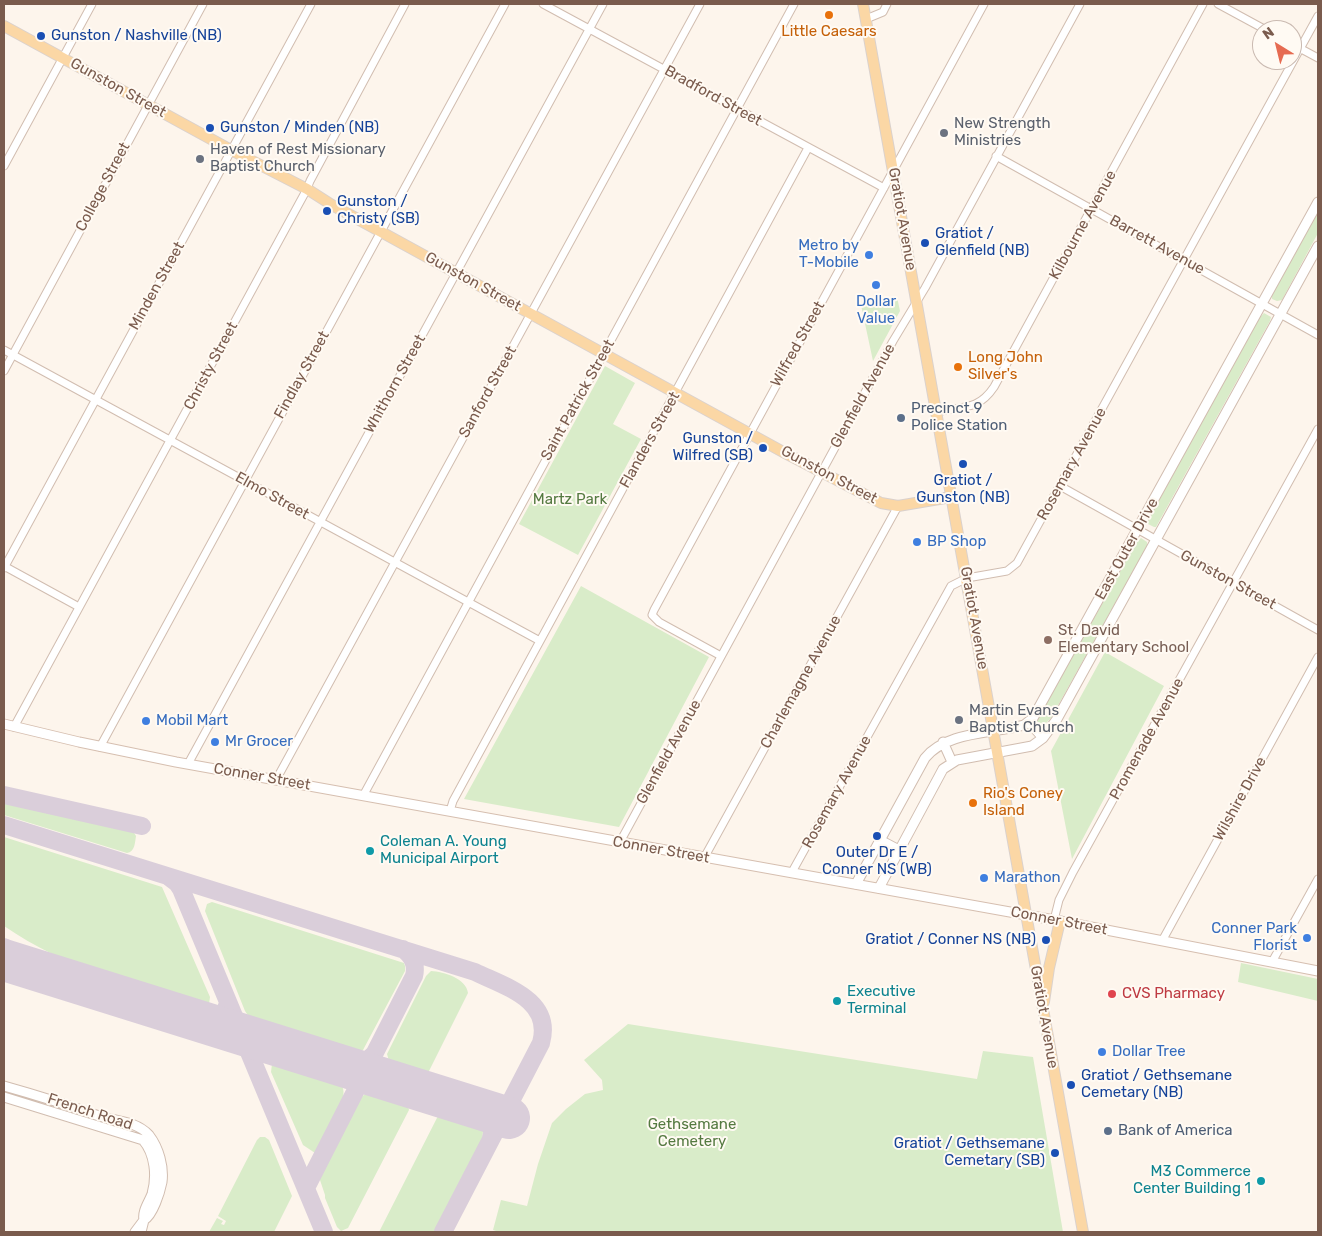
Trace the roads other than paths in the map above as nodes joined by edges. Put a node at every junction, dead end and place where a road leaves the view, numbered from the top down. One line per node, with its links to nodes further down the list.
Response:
1 (92, 4): 23 (street)
2 (203, 4): 27 (street, College Street)
3 (311, 4): 30 (street, Minden Street)
4 (406, 4): 35 (street, Christy Street)
5 (505, 4): 38 (street, Findlay Street)
6 (543, 4): 20 (street, Bradford Street)
7 (603, 4): 20 (street, Whithorn Street)
8 (700, 4): 25 (street, Sanford Street)
9 (794, 4): 28 (street, Saint Patrick Street)
10 (863, 4): 17 (main road, Gratiot Avenue)
11 (887, 4): 17 (street)
12 (984, 4): 33 (street, Wilfred Street)
13 (1080, 4): 31 (street, Glenfield Avenue)
14 (1203, 4): 37 (street, Kilbourne Avenue)
15 (1218, 4): 18 (street)
16 (1318, 16): 21 (street, Rosemary Avenue)
17 (866, 19): 33 (main road, Gratiot Avenue)
18 (1252, 22)
19 (4, 26): 23 (main road, Gunston Street)
20 (589, 29): 25 (street, Bradford Street); 41 (street, Whithorn Street)
21 (1302, 47)
22 (1302, 50): 24 (street)
23 (62, 58): 27 (main road, Gunston Street); 32 (street)
24 (1318, 58)
25 (664, 69): 28 (street, Bradford Street); 44 (street, Sanford Street)
26 (1289, 70): 40 (street, Rosemary Avenue)
27 (148, 105): 30 (main road, Gunston Street); 49 (street, College Street)
28 (737, 109): 29 (street, Bradford Street); 48 (street, Saint Patrick Street)
29 (808, 148): 34 (street, Bradford Street); 51 (street, Flanders Street)
30 (232, 150): 35 (main road, Gunston Street); 52 (street, Minden Street)
31 (996, 156): 37 (street, Barrett Avenue); 42 (street, Glenfield Avenue)
32 (4, 166)
33 (893, 170): 34 (street, Wilfred Street); 42 (main road, Gratiot Avenue)
34 (884, 188): 55 (street, Wilfred Street)
35 (308, 190): 38 (main road, Gunston Street); 56 (street, Christy Street)
36 (1318, 202): 43 (street, East Outer Drive)
37 (1091, 209): 40 (street, Barrett Avenue); 53 (street, Kilbourne Avenue)
38 (381, 232): 41 (main road, Gunston Street); 58 (street, Findlay Street)
39 (1318, 246): 45 (street, East Outer Drive)
40 (1184, 260): 43 (street, Barrett Avenue); 59 (street, Rosemary Avenue)
41 (456, 273): 44 (main road, Gunston Street); 62 (street, Whithorn Street)
42 (916, 302): 53 (main road, Gratiot Avenue); 57 (street, Glenfield Avenue)
43 (1262, 303): 45 (street, Barrett Avenue); 63 (street, East Outer Drive)
44 (531, 313): 48 (main road, Gunston Street); 65 (street, Sanford Street)
45 (1281, 314): 46 (street, Barrett Avenue); 64 (street, East Outer Drive)
46 (1318, 334)
47 (4, 350): 49 (street, Elmo Street)
48 (604, 353): 51 (main road, Gunston Street); 69 (street, Saint Patrick Street)
49 (12, 355): 50 (street, College Street); 52 (street, Elmo Street)
50 (4, 371)
51 (676, 393): 55 (main road, Gunston Street); 72 (street, Flanders Street)
52 (95, 400): 56 (street, Elmo Street); 66 (street, Minden Street)
53 (936, 412): 60 (main road, Gratiot Avenue)
54 (1318, 429): 68 (street, Promenade Avenue)
55 (749, 433): 57 (main road, Gunston Street); 73 (street, Wilfred Street)
56 (171, 441): 58 (street, Elmo Street); 70 (street, Christy Street)
57 (822, 472): 61 (main road, Gunston Street); 73 (street, Glenfield Avenue)
58 (245, 481): 62 (street, Elmo Street); 81 (street, Findlay Street)
59 (1060, 486): 63 (street, Gunston Street); 67 (street, Rosemary Avenue)
60 (952, 497): 61 (main road, Gunston Street); 67 (main road, Gratiot Avenue)
61 (898, 506): 91 (street, Charlemagne Avenue)
62 (320, 522): 65 (street, Elmo Street); 84 (street, Whithorn Street)
63 (1138, 530): 64 (street, Gunston Street); 75 (street, East Outer Drive)
64 (1156, 540): 68 (street, Gunston Street); 79 (street, East Outer Drive)
65 (395, 562): 69 (street, Elmo Street); 85 (street, Sanford Street)
66 (4, 567): 70 (street)
67 (967, 578): 78 (main road, Gratiot Avenue); 92 (street, Rosemary Avenue)
68 (1234, 582): 71 (street, Gunston Street); 97 (street, Promenade Avenue)
69 (468, 602): 72 (street, Elmo Street); 86 (street, Saint Patrick Street)
70 (79, 607): 77 (street, Christy Street)
71 (1318, 630)
72 (540, 641): 87 (street, Flanders Street)
73 (721, 656): 89 (street, Glenfield Avenue)
74 (1318, 657): 98 (street, Wilshire Drive)
75 (1029, 722): 78 (street); 79 (street)
76 (4, 724): 77 (street, Conner Street)
77 (14, 726): 81 (street, Conner Street)
78 (993, 732): 80 (street); 82 (main road, Gratiot Avenue)
79 (1043, 738): 82 (street, East Outer Drive)
80 (943, 742): 83 (street); 88 (street)
81 (100, 746): 84 (street, Conner Street)
82 (997, 753): 83 (street, East Outer Drive); 96 (main road, Gratiot Avenue)
83 (952, 762): 90 (street)
84 (188, 764): 85 (street, Conner Street)
85 (276, 780): 86 (street, Conner Street)
86 (362, 796): 87 (street, Conner Street)
87 (450, 811): 89 (street, Conner Street)
88 (880, 840): 90 (street); 94 (street)
89 (620, 842): 91 (street, Conner Street)
90 (899, 850): 95 (street)
91 (704, 858): 92 (street, Conner Street)
92 (792, 872): 94 (street, Conner Street)
93 (1318, 879): 99 (street)
94 (856, 884): 95 (street, Conner Street)
95 (879, 888): 96 (street, Conner Street)
96 (1026, 916): 97 (street, Conner Street); 101 (main road, Gratiot Avenue)
97 (1057, 920): 98 (street, Conner Street); 101 (main road)
98 (1162, 941): 99 (street, Conner Street)
99 (1272, 962): 100 (street, Conner Street)
100 (1318, 971)
101 (1042, 1010): 107 (main road, Gratiot Avenue)
102 (4, 1086): 104 (street, French Road)
103 (4, 1097): 104 (street)
104 (147, 1218): 105 (street); 106 (street)
105 (135, 1232)
106 (141, 1232)
107 (1083, 1232)

